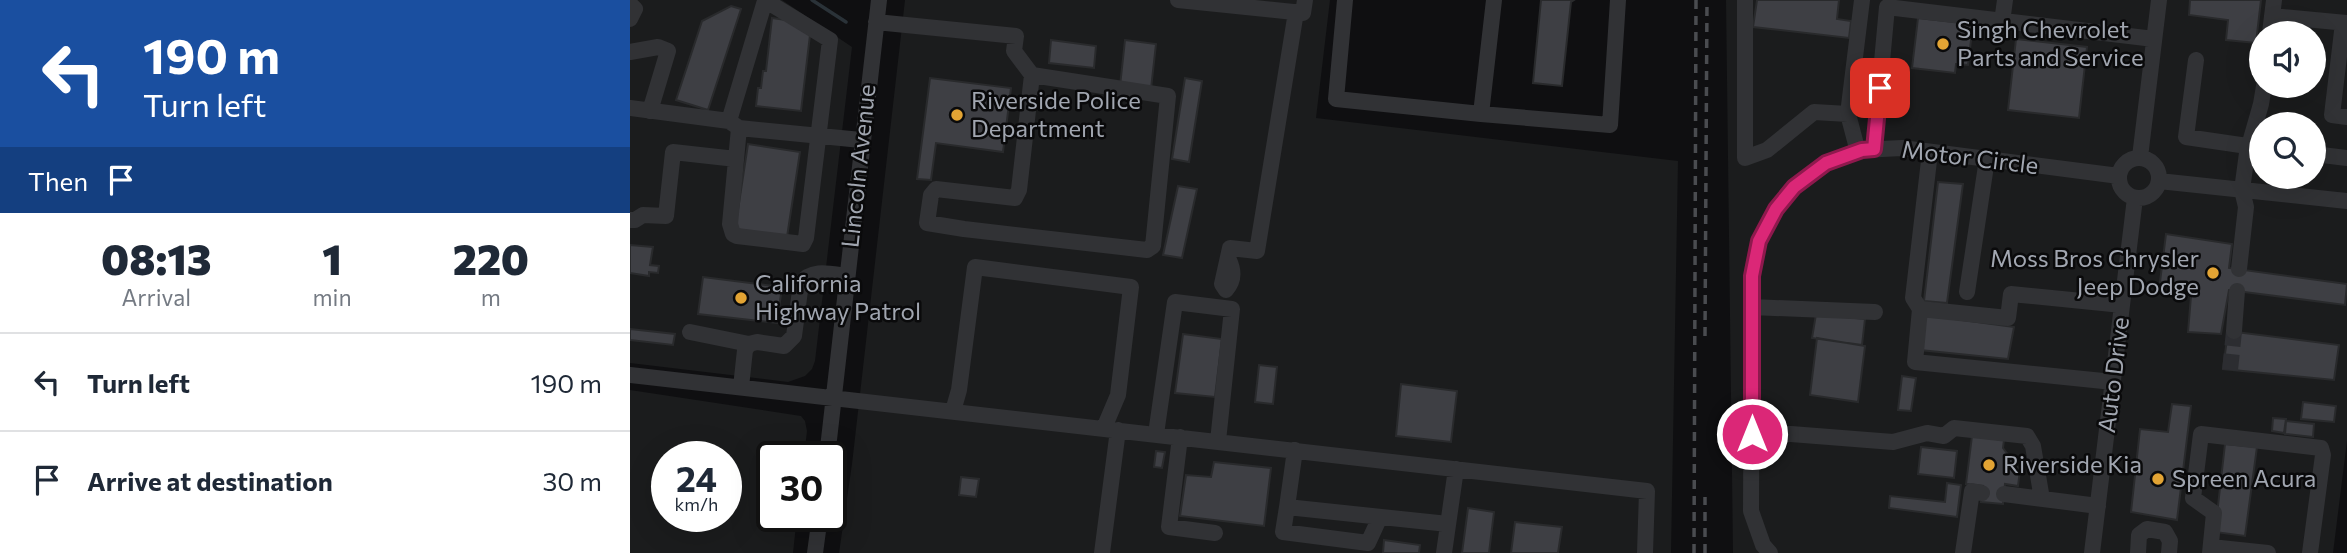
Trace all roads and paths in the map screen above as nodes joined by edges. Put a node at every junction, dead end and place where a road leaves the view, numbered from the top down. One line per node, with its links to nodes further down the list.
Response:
1 (879, 0): 17 (street, Lincoln Avenue)
2 (1178, 0): 12 (street)
3 (1345, 0): 26 (street)
4 (1494, 0): 26 (street)
5 (1618, 0): 26 (street)
6 (1745, 0): 27 (street)
7 (1862, 0): 27 (street)
8 (1976, 0): 15 (street)
9 (2005, 0): 18 (street)
10 (2159, 0): 20 (street)
11 (630, 4): 16 (street)
12 (1301, 6): 53 (street)
13 (1932, 6): 15 (street); 33 (street)
14 (2273, 8): 19 (street)
15 (1973, 18): 18 (street)
16 (630, 19)
17 (876, 22): 23 (street); 31 (street, Lincoln Avenue)
18 (2002, 22): 20 (street)
19 (2345, 23): 28 (street)
20 (2154, 39): 36 (street)
21 (630, 52): 25 (street)
22 (2196, 60): 32 (street)
23 (1032, 75): 23 (street)
24 (630, 108): 25 (street)
25 (650, 111): 29 (street)
26 (1481, 114)
27 (1848, 114): 33 (street)
28 (2347, 117)
29 (734, 124): 30 (street); 30 (street); 38 (street)
30 (818, 137): 31 (street); 38 (street)
31 (861, 140): 48 (street, Lincoln Avenue)
32 (2249, 146)
33 (1866, 151): 34 (street, Motor Circle); 52 (street, Motor Circle)
34 (1930, 152): 39 (street, Motor Circle); 54 (street)
35 (2326, 155): 37 (street)
36 (2140, 157): 41 (street); 42 (street)
37 (2347, 158)
38 (736, 159): 46 (street)
39 (1987, 159): 41 (street, Motor Circle); 50 (street)
40 (2249, 167): 43 (street)
41 (2119, 176): 44 (street)
42 (2159, 181): 43 (street); 44 (street)
43 (2242, 190): 45 (street); 47 (street)
44 (2135, 198): 51 (street, Auto Drive)
45 (2347, 201)
46 (630, 220)
47 (2239, 269)
48 (847, 276): 58 (street); 62 (street, Lincoln Avenue)
49 (2237, 291): 56 (street)
50 (1967, 292)
51 (2122, 305): 54 (street); 60 (street, Auto Drive)
52 (1752, 307): 55 (street); 65 (street, Motor Circle)
53 (1223, 308): 66 (street); 69 (street)
54 (1920, 309): 60 (street)
55 (1875, 312)
56 (2234, 331)
57 (690, 332): 58 (street)
58 (749, 344): 61 (street)
59 (630, 375): 61 (street)
60 (2113, 382): 75 (street, Auto Drive)
61 (741, 387): 62 (street)
62 (834, 398): 63 (street); 68 (street, Lincoln Avenue)
63 (953, 411): 64 (street); 64 (street)
64 (1111, 429): 66 (street); 83 (street)
65 (1752, 434): 74 (street); 86 (street, Motor Circle)
66 (1156, 435): 67 (street)
67 (1180, 437): 69 (street); 80 (street)
68 (829, 441)
69 (1217, 442): 70 (street)
70 (1295, 450): 71 (street); 76 (street)
71 (1455, 469): 78 (street); 85 (street)
72 (1983, 493): 87 (street)
73 (2004, 494): 74 (street)
74 (2042, 499): 75 (street)
75 (2098, 506): 88 (street, Auto Drive)
76 (1287, 507): 77 (street); 77 (street)
77 (1380, 517): 78 (street)
78 (1448, 524): 84 (street)
79 (818, 532): 82 (street)
80 (1214, 533)
81 (2210, 550): 91 (street); 92 (street)
82 (815, 553)
83 (1102, 553)
84 (1444, 553)
85 (1645, 553)
86 (1770, 553)
87 (1963, 553)
88 (2092, 553)
89 (2138, 553): 90 (street)
90 (2169, 553)
91 (2268, 553)
92 (2310, 553)

